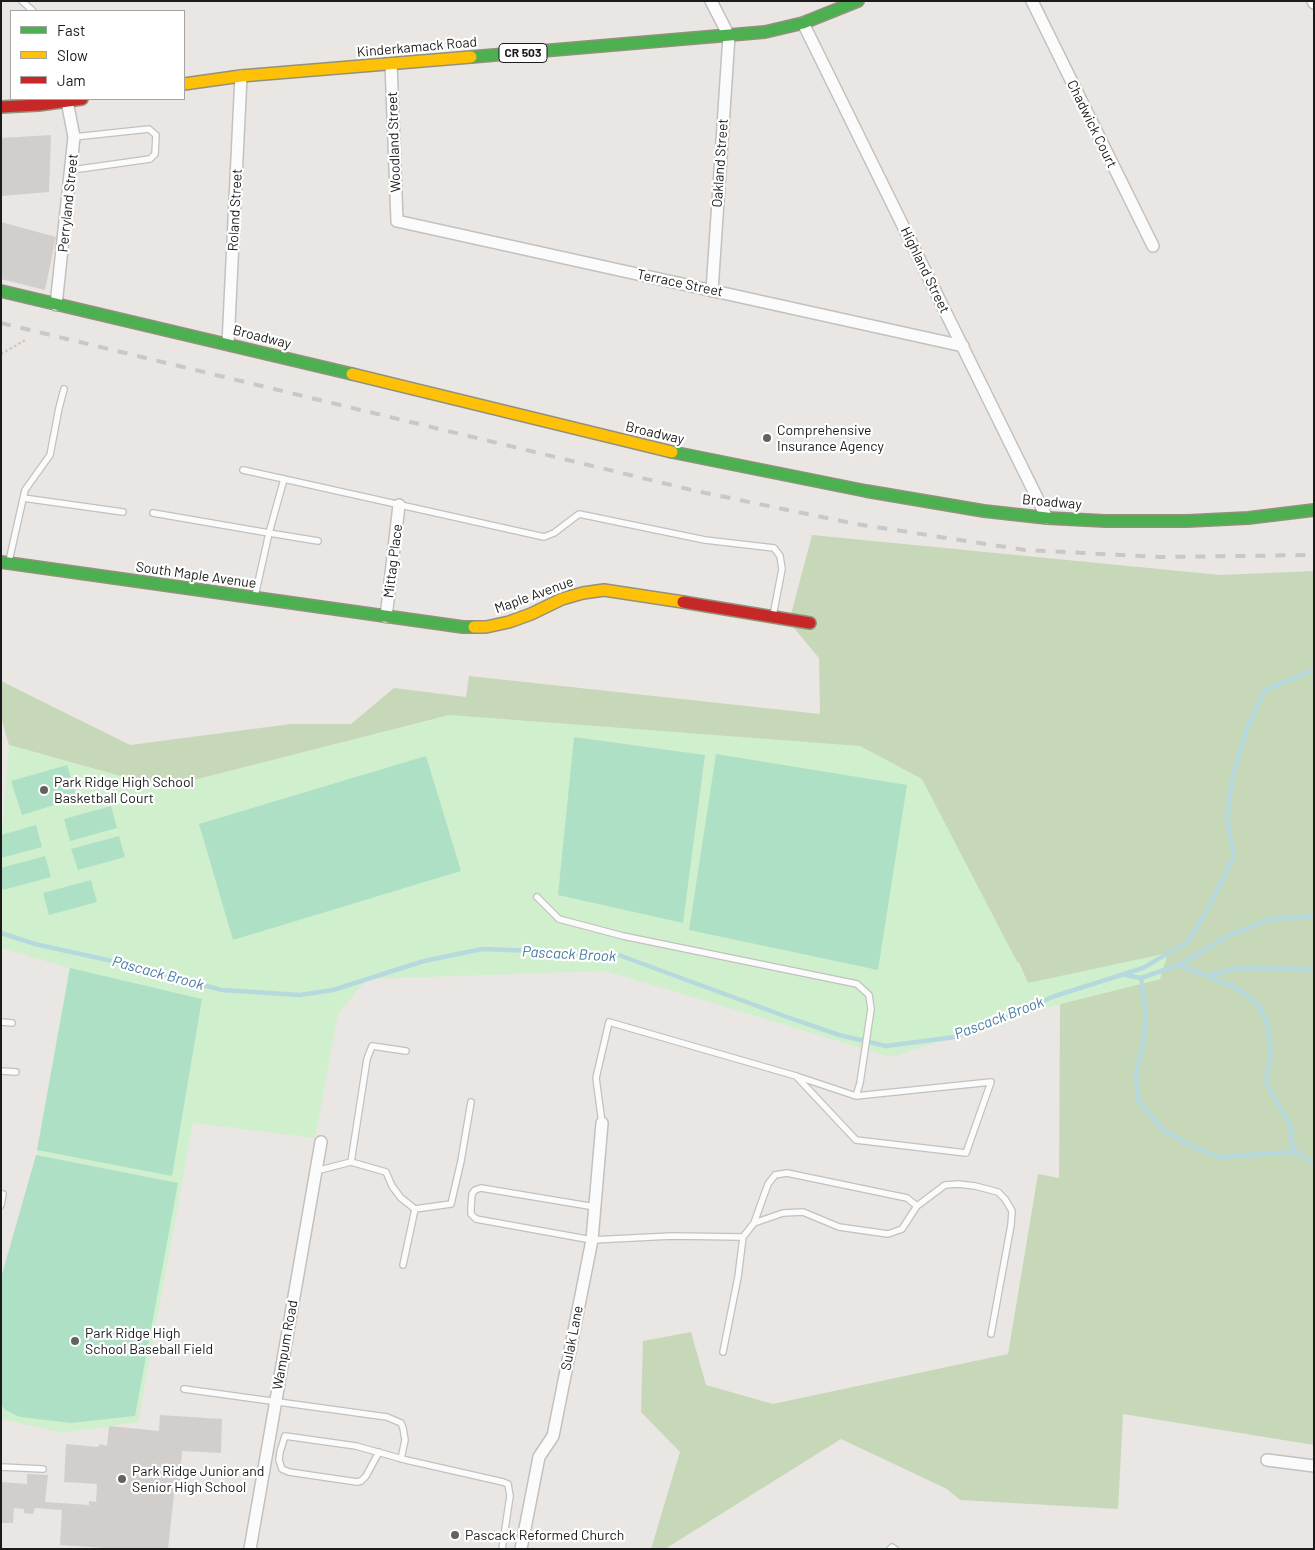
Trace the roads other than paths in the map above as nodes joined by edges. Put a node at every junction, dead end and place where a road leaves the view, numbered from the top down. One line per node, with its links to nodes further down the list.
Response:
1 (22, 1): 5 (lane)
2 (711, 1): 7 (street)
3 (858, 1): 6 (street, Kinderkamack Road / CR 503)
4 (1032, 1): 18 (street, Chadwick Court)
5 (32, 10)
6 (803, 23): 7 (street, Kinderkamack Road / CR 503); 23 (street, Highland Street)
7 (729, 36): 8 (street, Kinderkamack Road / CR 503); 19 (street, Oakland Street)
8 (391, 64): 9 (street, Kinderkamack Road / CR 503); 17 (street, Woodland Street)
9 (242, 76): 10 (street, Kinderkamack Road / CR 503); 22 (street, Roland Street)
10 (185, 84)
11 (75, 100): 12 (street)
12 (68, 101): 13 (street); 15 (street, Perryland Street)
13 (39, 102): 14 (street)
14 (1, 107)
15 (74, 137): 16 (street, Perryland Street); 16 (lane)
16 (72, 170): 21 (street, Perryland Street)
17 (397, 221): 19 (street, Terrace Street)
18 (1152, 246)
19 (712, 290): 23 (street, Terrace Street)
20 (1, 291): 21 (street, Broadway)
21 (56, 305): 22 (street, Broadway)
22 (228, 344): 32 (street, Broadway)
23 (963, 346): 32 (street, Highland Street)
24 (64, 389): 27 (lane)
25 (243, 470): 26 (lane)
26 (284, 479): 28 (lane); 33 (lane)
27 (23, 498): 30 (lane); 35 (lane)
28 (399, 505): 37 (lane); 38 (street, Mittag Place)
29 (1314, 510): 32 (street, Broadway)
30 (123, 512)
31 (153, 513): 33 (lane)
32 (1047, 518)
33 (269, 533): 34 (lane); 36 (lane)
34 (318, 541)
35 (5, 563): 36 (street, South Maple Avenue)
36 (255, 598): 38 (street, South Maple Avenue)
37 (773, 616): 38 (street, Maple Avenue); 39 (street, Maple Avenue)
38 (386, 617)
39 (810, 623)
40 (537, 897): 47 (lane)
41 (1, 1022): 42 (lane)
42 (12, 1023)
43 (406, 1051): 51 (lane)
44 (1, 1071): 45 (lane)
45 (16, 1072)
46 (796, 1076): 47 (lane); 47 (lane); 49 (lane)
47 (856, 1096)
48 (471, 1102): 57 (lane)
49 (602, 1123): 56 (street, Sulak Lane)
50 (321, 1142): 52 (street, Wampum Road)
51 (351, 1162): 52 (lane); 57 (lane)
52 (316, 1170): 65 (street, Wampum Road)
53 (1, 1194): 54 (lane)
54 (1, 1205)
55 (917, 1206): 58 (lane); 58 (lane); 62 (lane)
56 (595, 1207): 60 (street, Sulak Lane); 60 (lane)
57 (415, 1209): 61 (lane)
58 (754, 1224): 59 (lane)
59 (743, 1237): 60 (lane); 63 (lane)
60 (592, 1240): 76 (street, Sulak Lane)
61 (403, 1265)
62 (991, 1334)
63 (723, 1352)
64 (184, 1389): 65 (lane)
65 (275, 1402): 66 (street, Wampum Road); 69 (lane)
66 (270, 1434): 67 (lane); 74 (street, Wampum Road)
67 (285, 1436): 68 (lane); 68 (lane)
68 (379, 1452): 69 (lane)
69 (401, 1459): 75 (lane)
70 (1267, 1460): 71 (street)
71 (1314, 1466)
72 (1, 1467): 73 (lane)
73 (43, 1469)
74 (250, 1549)
75 (502, 1549)
76 (521, 1549)
77 (890, 1549): 78 (lane)
78 (895, 1549)

